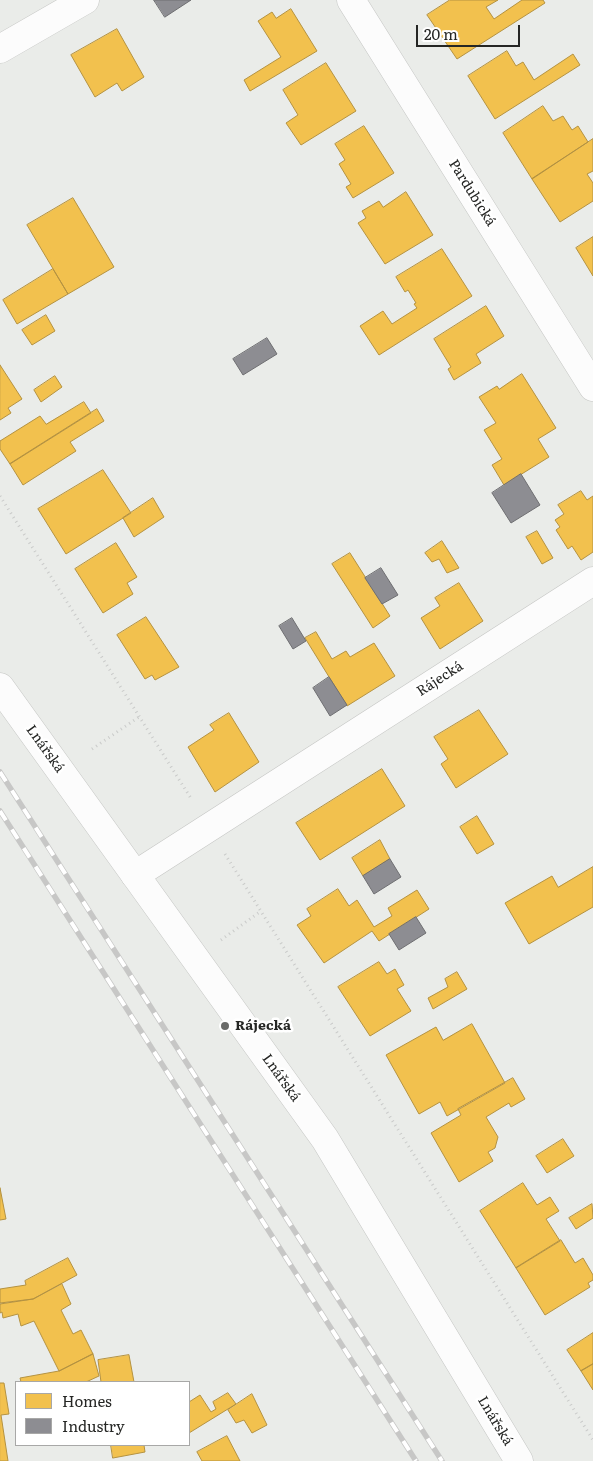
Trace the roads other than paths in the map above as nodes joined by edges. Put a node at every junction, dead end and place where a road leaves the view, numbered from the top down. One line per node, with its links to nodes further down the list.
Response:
1 (85, 0): 3 (street)
2 (351, 0): 4 (street, Pardubická)
3 (0, 49)
4 (593, 386)
5 (593, 581): 7 (street, Rájecká)
6 (0, 687): 7 (street, Lnářská)
7 (135, 875): 8 (street, Lnářská)
8 (519, 1461)

